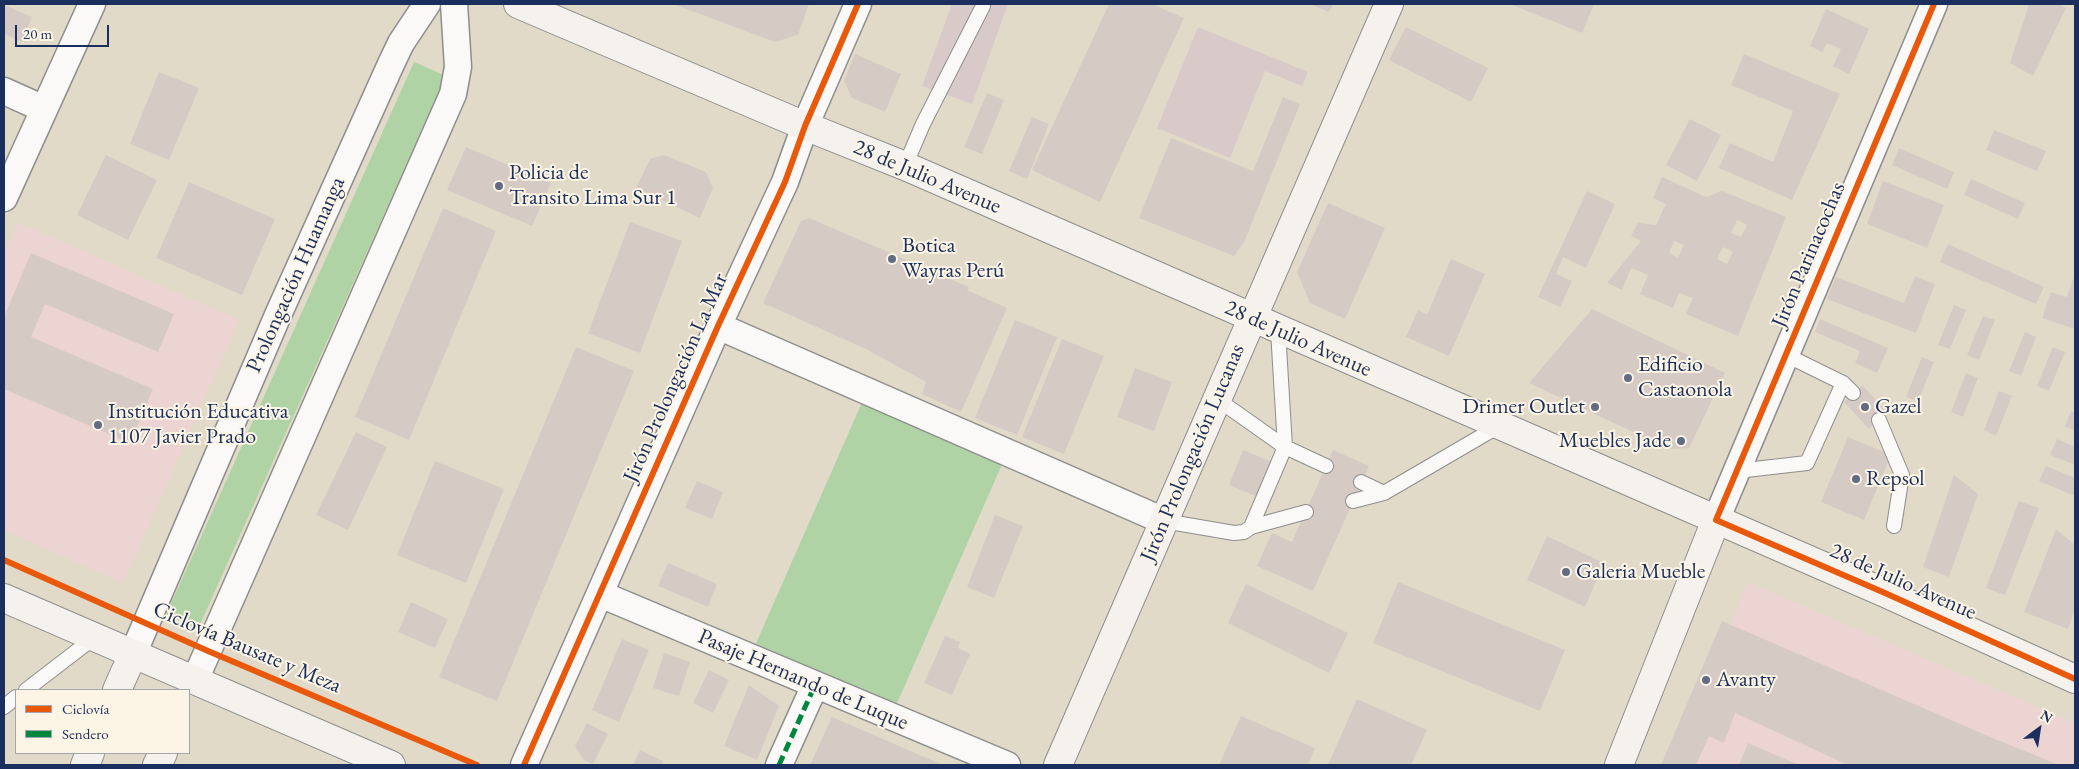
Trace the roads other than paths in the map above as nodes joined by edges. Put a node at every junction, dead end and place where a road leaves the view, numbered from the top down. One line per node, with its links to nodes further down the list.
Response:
1 (92, 4): 10 (street)
2 (427, 4): 35 (street, Prolongación Huamanga)
3 (454, 4): 38 (street)
4 (518, 4): 11 (main road, 28 de Julio Avenue)
5 (858, 4): 11 (street, Jirón Prolongación La Mar)
6 (1389, 4): 14 (main road, Jirón Prolongación Lucanas)
7 (1934, 4): 17 (street, Jirón Parinacochas)
8 (983, 6): 12 (lane)
9 (4, 92): 10 (street)
10 (44, 109): 13 (street)
11 (805, 126): 12 (main road, 28 de Julio Avenue); 15 (street, Jirón Prolongación La Mar)
12 (905, 166): 14 (main road, 28 de Julio Avenue)
13 (4, 198)
14 (1252, 318): 16 (main road, 28 de Julio Avenue); 18 (main road, Jirón Prolongación Lucanas)
15 (718, 326): 29 (street); 32 (street, Jirón Prolongación La Mar)
16 (1278, 330): 20 (main road, 28 de Julio Avenue); 21 (lane)
17 (1786, 355): 23 (street, Jirón Parinacochas); 23 (lane)
18 (1217, 399): 21 (lane); 29 (main road, Jirón Prolongación Lucanas)
19 (1879, 420): 30 (lane)
20 (1499, 426): 25 (lane); 28 (main road, 28 de Julio Avenue)
21 (1285, 447): 22 (lane); 31 (lane)
22 (1326, 466)
23 (1737, 471): 28 (street, Jirón Parinacochas)
24 (1361, 482): 25 (lane)
25 (1384, 492): 26 (lane)
26 (1353, 501)
27 (1306, 512): 31 (lane)
28 (1716, 520): 36 (main road, 28 de Julio Avenue); 48 (main road)
29 (1164, 521): 31 (lane); 47 (main road, Jirón Prolongación Lucanas)
30 (1894, 526)
31 (1252, 527)
32 (600, 594): 37 (street, Pasaje Hernando de Luque); 44 (street, Jirón Prolongación La Mar)
33 (4, 598): 34 (main road)
34 (95, 637): 35 (main road); 39 (lane)
35 (133, 654): 38 (main road); 40 (main road, Prolongación Huamanga)
36 (2075, 679)
37 (815, 685): 45 (street); 46 (street, Pasaje Hernando de Luque)
38 (192, 687): 43 (main road)
39 (27, 689)
40 (117, 689)
41 (15, 698): 42 (lane)
42 (4, 707)
43 (391, 765)
44 (524, 765)
45 (779, 765)
46 (1007, 765)
47 (1058, 765)
48 (1619, 765)

